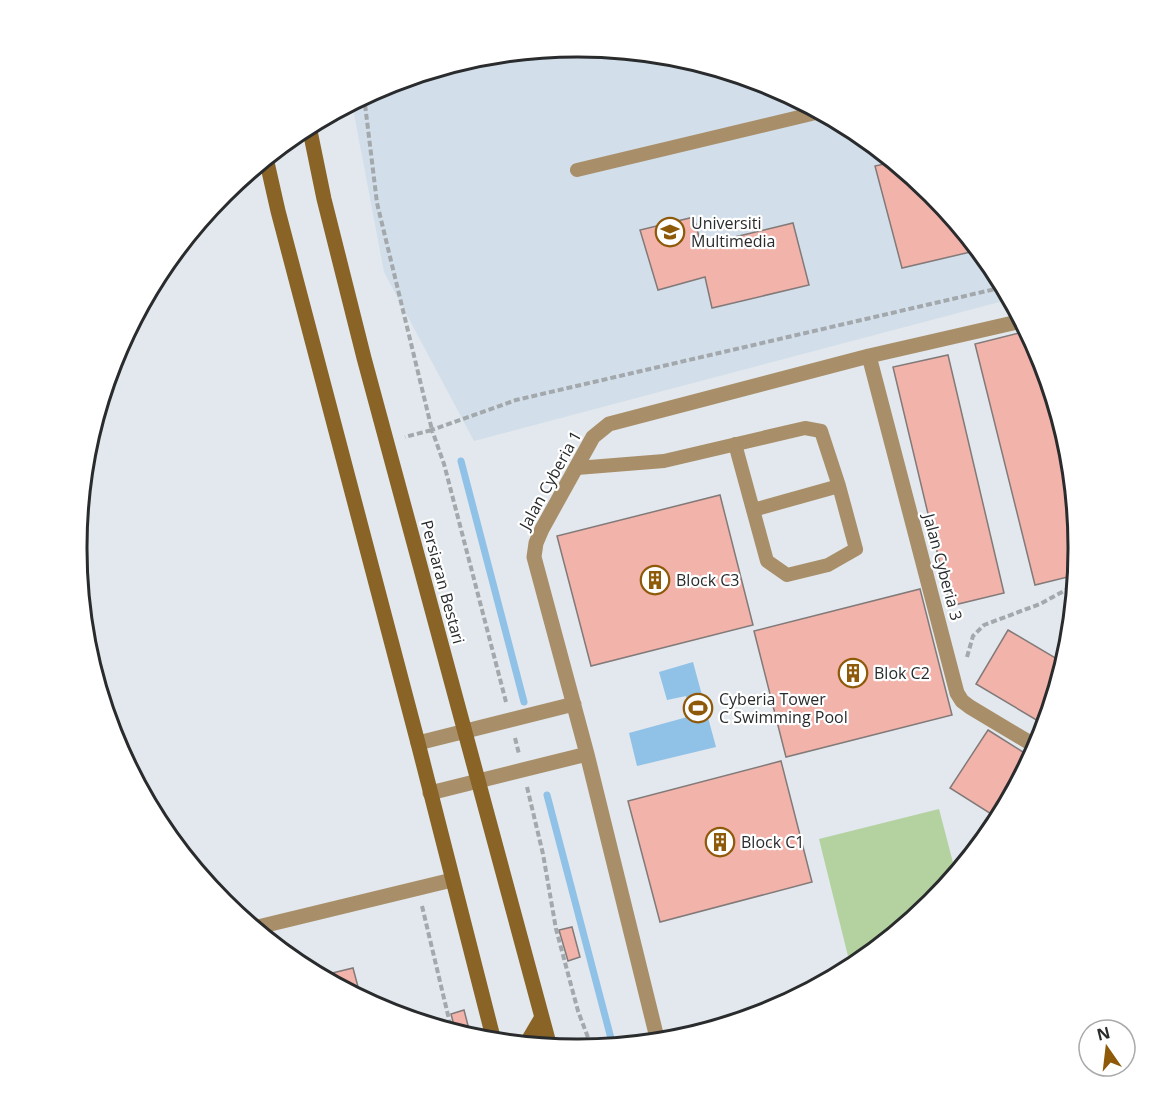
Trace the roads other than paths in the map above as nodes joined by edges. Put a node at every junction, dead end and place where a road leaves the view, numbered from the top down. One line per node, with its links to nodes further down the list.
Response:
1 (808, 115): 4 (lane)
2 (311, 136): 12 (main road, Persiaran Bestari)
3 (267, 168): 14 (main road)
4 (577, 170)
5 (1014, 323): 6 (street, Jalan Cyberia 1)
6 (869, 356): 8 (street, Jalan Cyberia 1); 13 (street, Jalan Cyberia 3)
7 (735, 444): 8 (lane); 9 (lane); 10 (lane)
8 (577, 468): 11 (street, Jalan Cyberia 1)
9 (839, 486): 10 (lane); 10 (lane)
10 (753, 510)
11 (574, 704): 12 (street); 15 (street, Jalan Cyberia 1)
12 (465, 731): 14 (street); 16 (main road, Persiaran Bestari)
13 (1028, 742)
14 (418, 743): 17 (main road)
15 (587, 754): 16 (street); 22 (street, Jalan Cyberia 1)
16 (478, 781): 17 (street); 20 (main road, Persiaran Bestari)
17 (430, 793): 18 (main road)
18 (452, 880): 19 (street); 21 (main road)
19 (264, 926)
20 (542, 1017): 23 (main road); 24 (main road, Persiaran Bestari)
21 (492, 1032)
22 (656, 1033)
23 (530, 1037)
24 (548, 1038)

